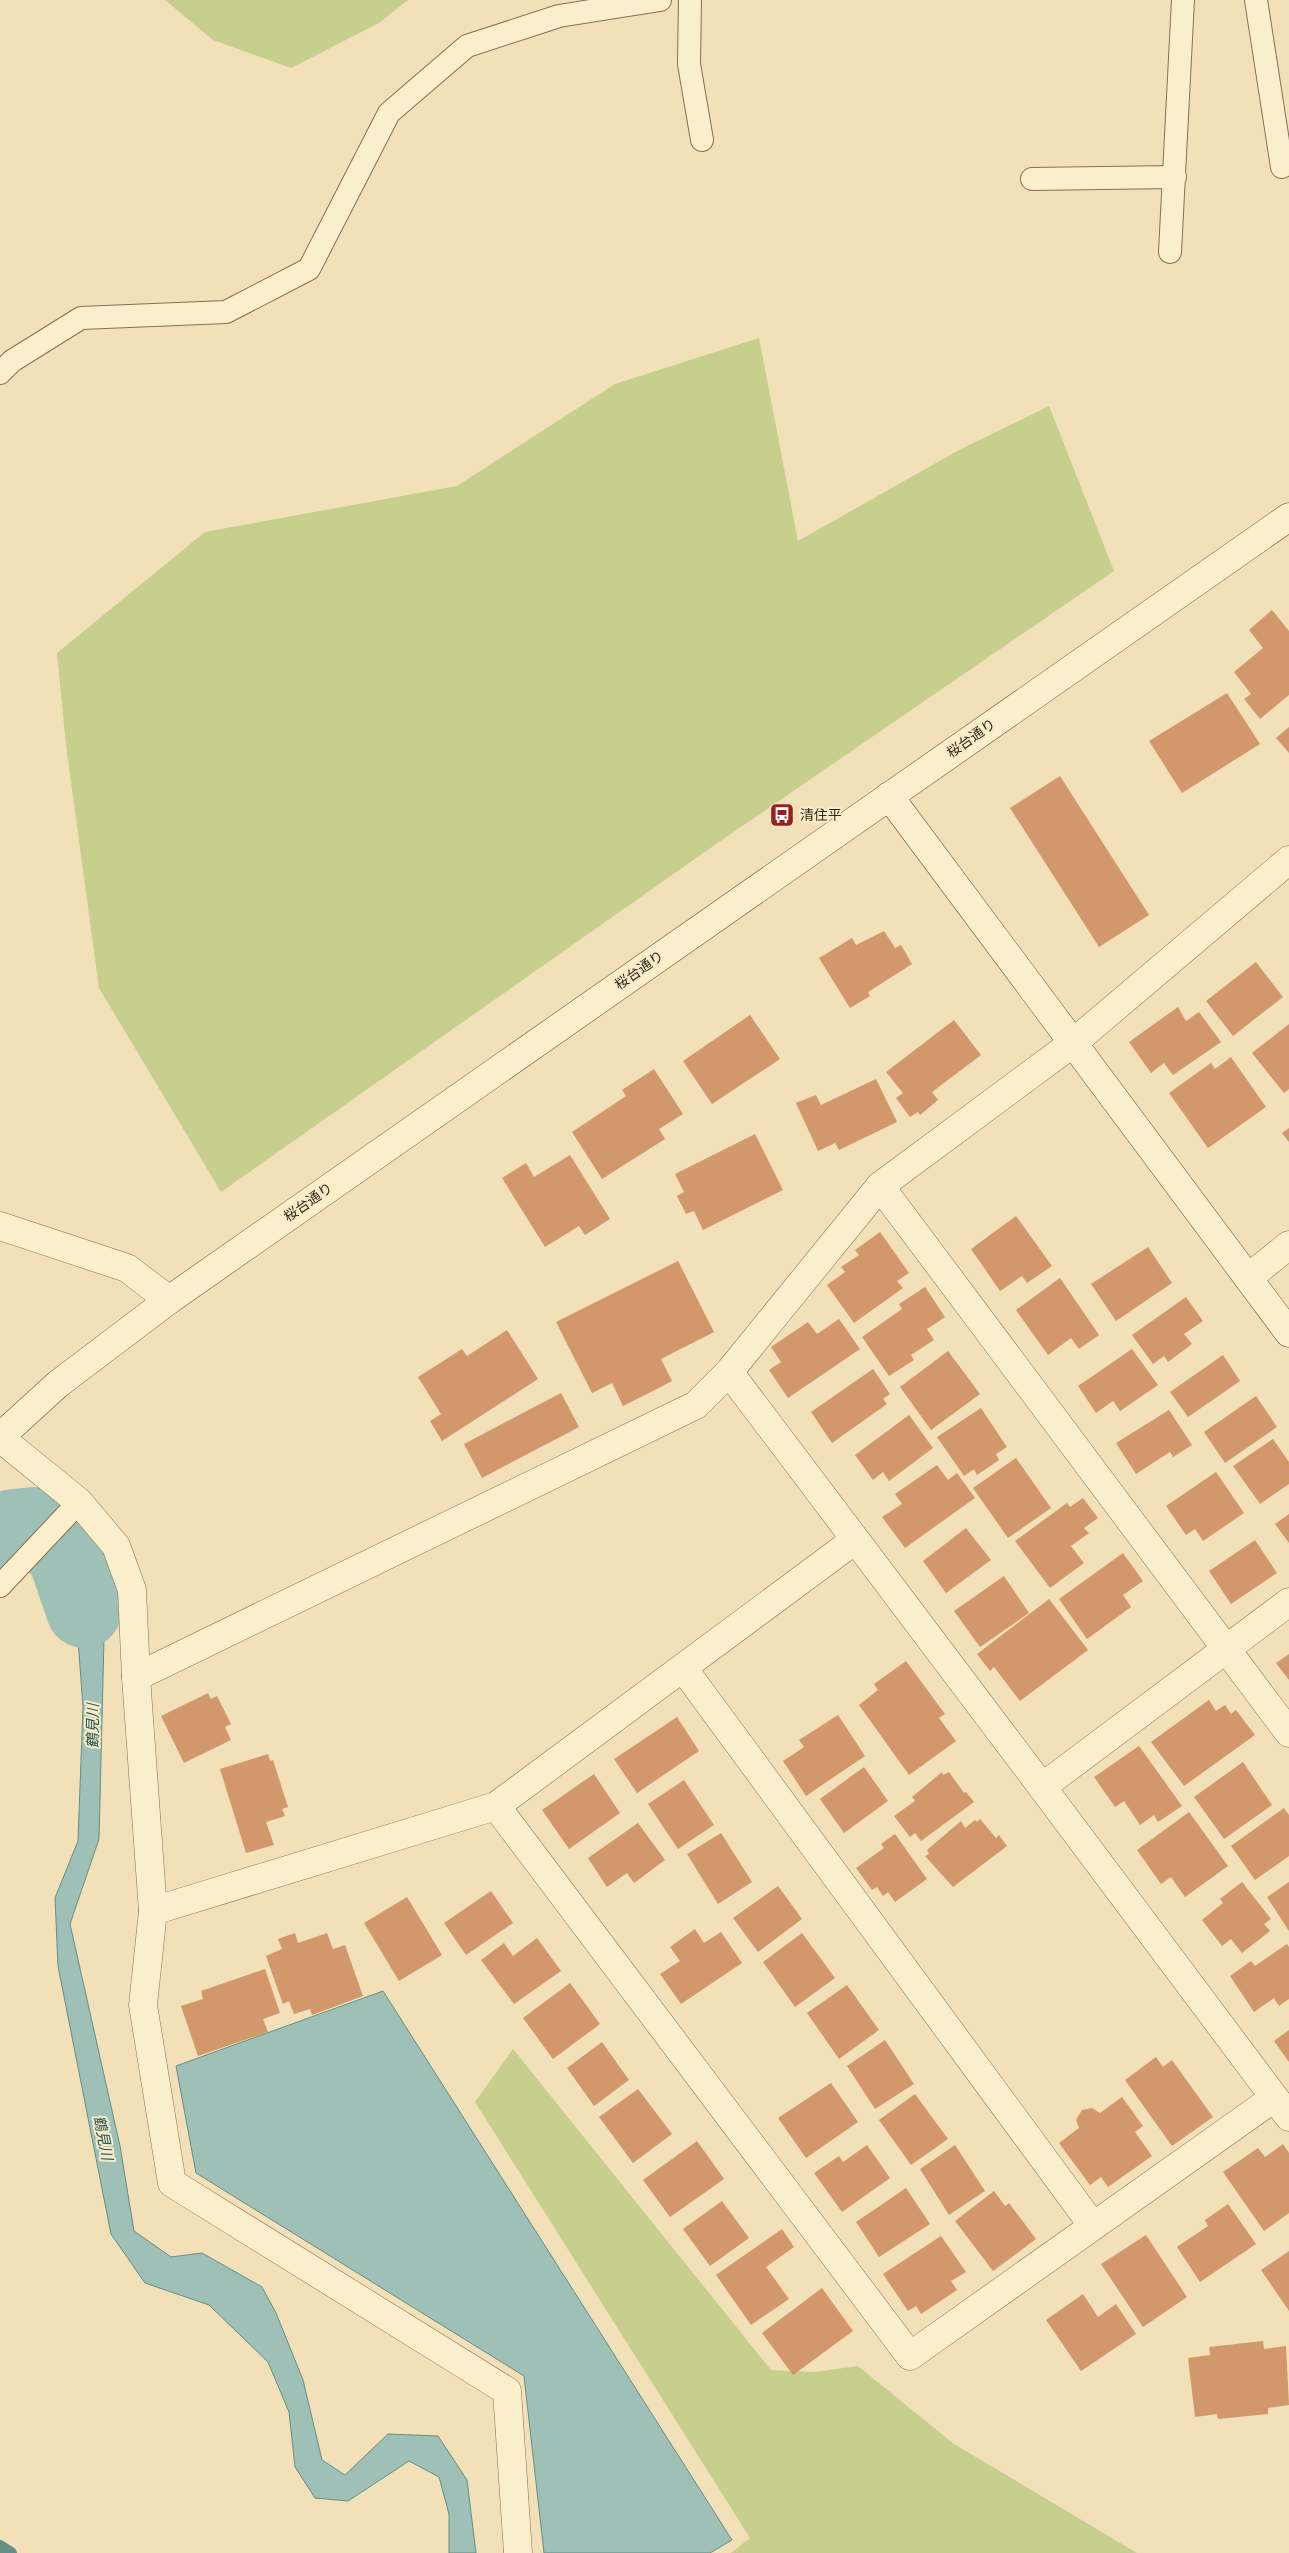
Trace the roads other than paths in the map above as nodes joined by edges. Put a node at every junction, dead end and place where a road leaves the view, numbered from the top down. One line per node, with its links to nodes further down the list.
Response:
1 (660, 0): 10 (lane)
2 (690, 0): 5 (lane)
3 (1182, 0): 7 (lane)
4 (1256, 0): 6 (lane)
5 (702, 140)
6 (1282, 167)
7 (1175, 177): 8 (lane); 9 (lane)
8 (1032, 179)
9 (1170, 252)
10 (0, 373)
11 (1289, 517): 12 (street, 桜台通り)
12 (889, 796): 14 (street); 19 (street, 桜台通り)
13 (1289, 860): 14 (street)
14 (1073, 1043): 15 (street); 18 (street)
15 (880, 1186): 21 (street); 27 (street)
16 (0, 1226): 19 (street)
17 (1289, 1245): 18 (street)
18 (1248, 1278): 20 (street)
19 (169, 1300): 22 (street, 桜台通り)
20 (1289, 1333)
21 (729, 1372): 24 (street); 29 (street)
22 (0, 1438): 23 (street)
23 (70, 1512): 25 (lane); 29 (street)
24 (855, 1540): 28 (street); 31 (street)
25 (0, 1586)
26 (1289, 1602): 27 (street)
27 (1226, 1649): 30 (street); 31 (street)
28 (683, 1668): 32 (street); 35 (street)
29 (136, 1677): 33 (street)
30 (1289, 1733)
31 (1042, 1787): 34 (street)
32 (496, 1806): 33 (street); 35 (street)
33 (153, 1912): 36 (street)
34 (1282, 2108): 35 (street)
35 (1093, 2226)
36 (518, 2553)

